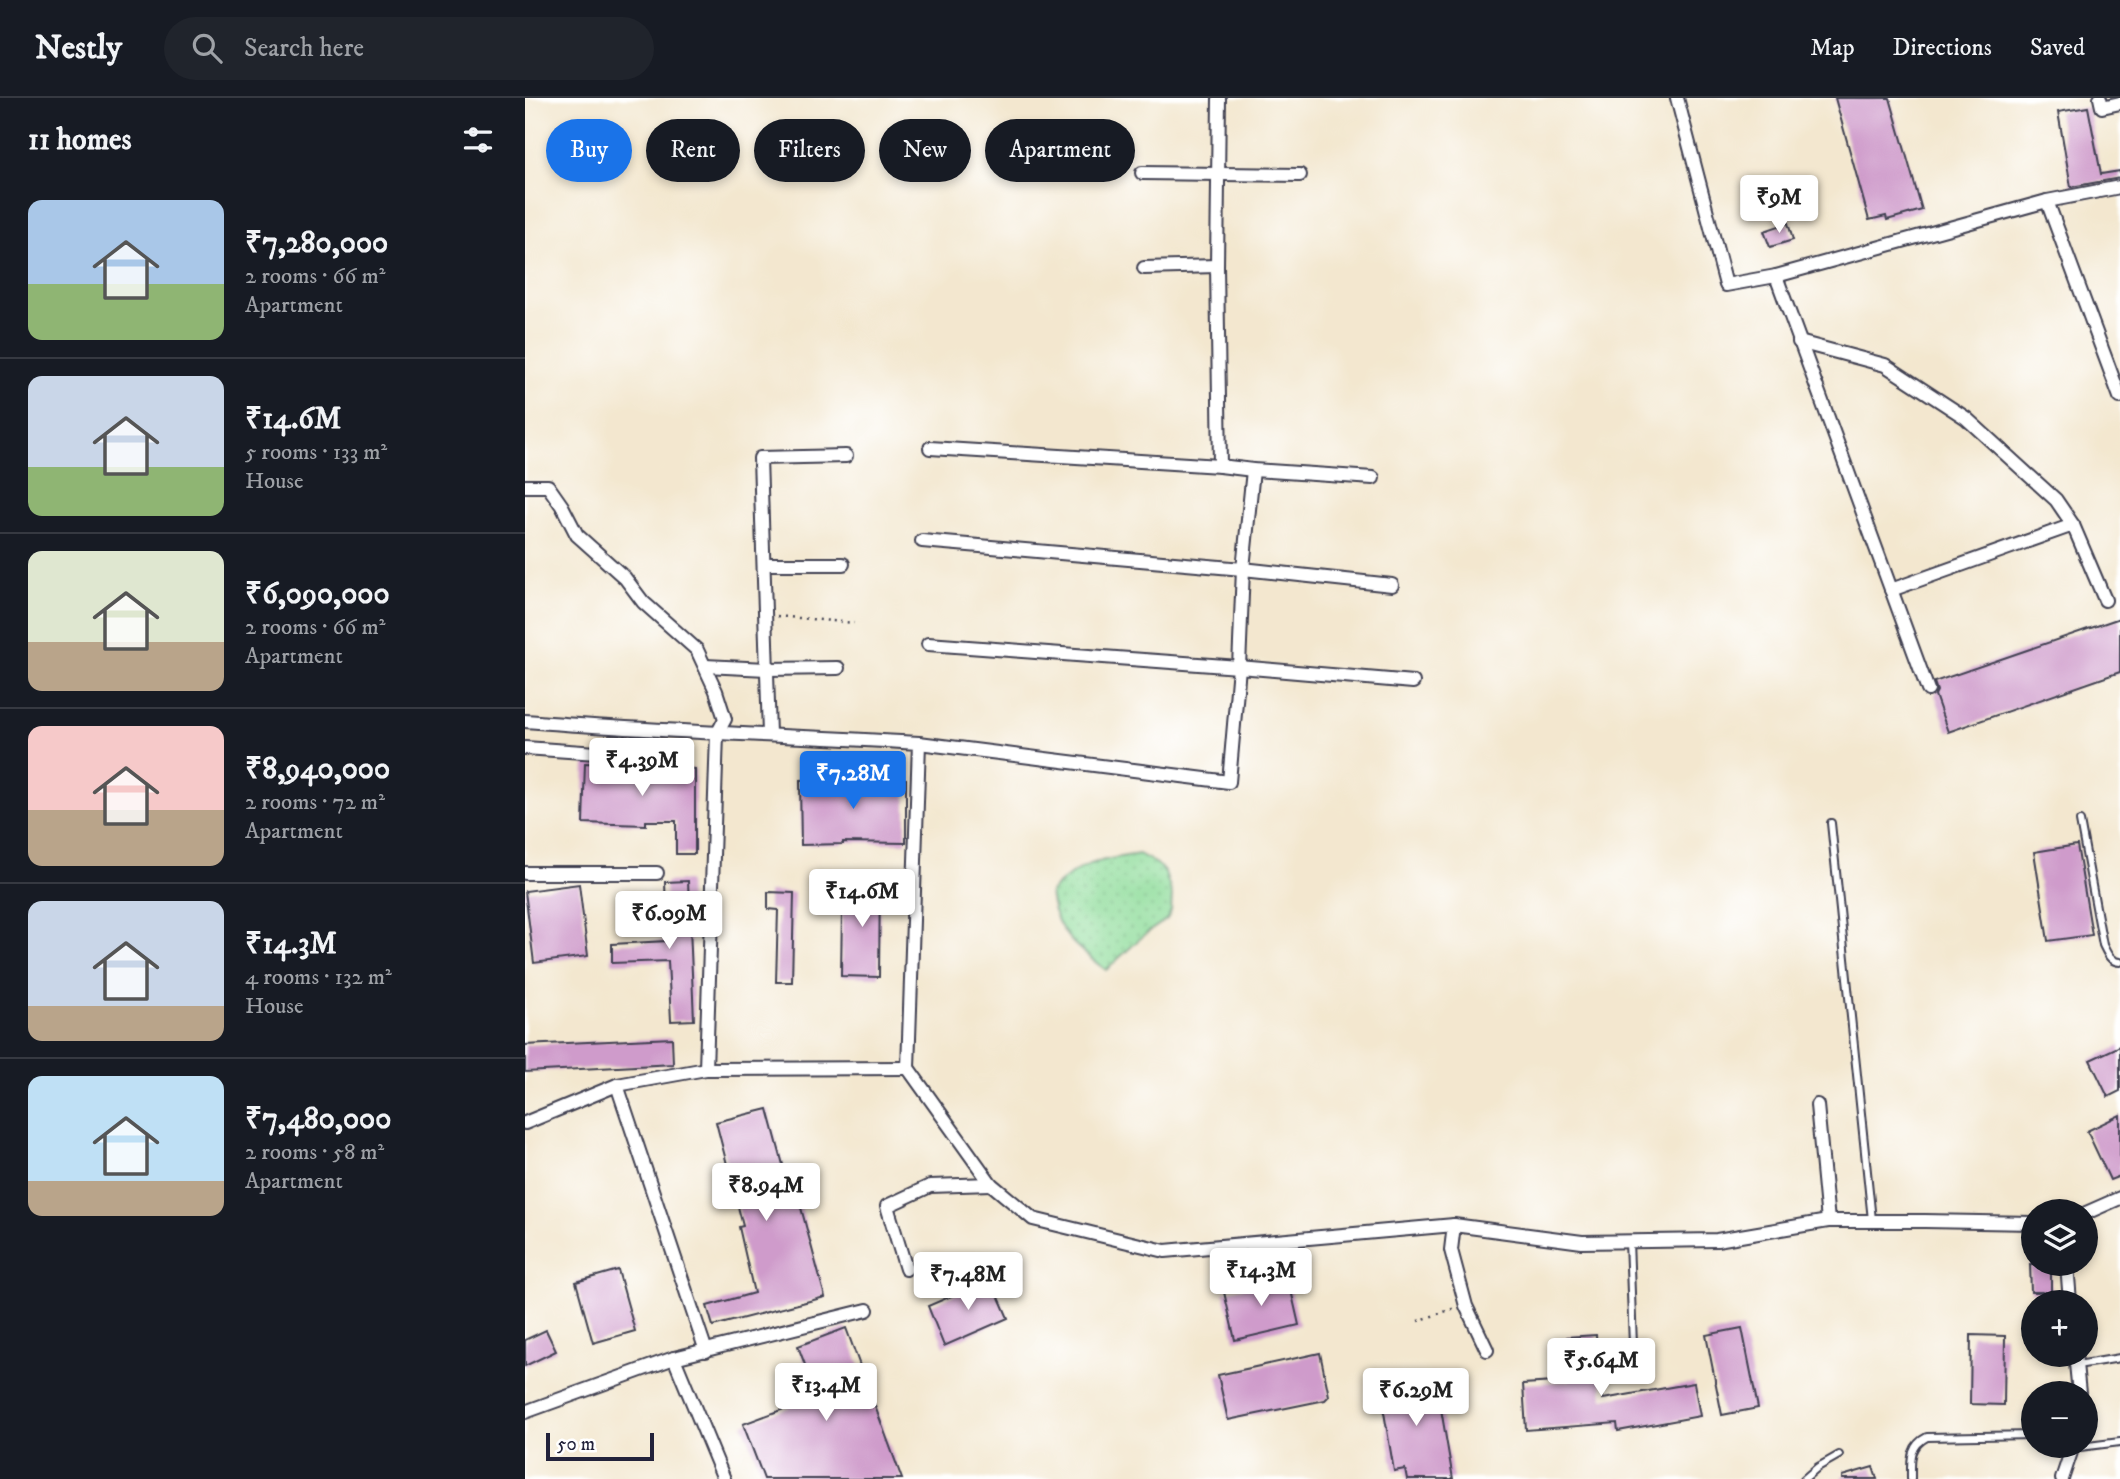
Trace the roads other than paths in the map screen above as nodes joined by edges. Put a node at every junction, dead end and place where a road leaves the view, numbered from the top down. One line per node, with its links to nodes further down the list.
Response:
1 (1219, 98): 6 (street)
2 (1677, 98): 12 (street)
3 (2099, 98): 4 (street)
4 (2120, 103)
5 (1142, 173): 6 (street)
6 (1218, 174): 7 (street); 10 (street)
7 (1300, 175)
8 (2120, 187): 9 (street)
9 (2047, 201): 12 (street); 14 (street)
10 (1217, 267): 11 (street); 17 (street)
11 (1144, 268)
12 (1776, 276): 13 (street)
13 (1799, 342): 21 (street); 27 (street)
14 (2120, 397)
15 (930, 448): 17 (street)
16 (846, 456): 23 (street)
17 (1220, 466): 18 (street)
18 (1253, 470): 19 (street); 25 (street)
19 (1373, 478)
20 (525, 486): 30 (street)
21 (2073, 525): 27 (street); 28 (street)
22 (922, 541): 25 (street)
23 (764, 564): 24 (street); 33 (street)
24 (842, 564)
25 (1243, 569): 26 (street); 31 (street)
26 (1392, 585)
27 (1891, 590): 35 (street)
28 (2105, 600)
29 (928, 644): 31 (street)
30 (705, 666): 33 (street); 37 (street)
31 (1239, 667): 34 (street); 39 (street)
32 (838, 668): 33 (street)
33 (767, 669): 38 (street)
34 (1413, 682)
35 (1928, 690)
36 (525, 721): 37 (street)
37 (717, 734): 38 (street); 48 (street)
38 (769, 734): 39 (street)
39 (919, 743): 47 (street)
40 (525, 748): 41 (street)
41 (670, 758)
42 (2080, 821): 46 (lane)
43 (1831, 823): 55 (lane)
44 (525, 873): 45 (street)
45 (657, 873)
46 (2120, 962)
47 (908, 1068): 48 (street); 52 (street)
48 (706, 1069): 49 (street)
49 (617, 1085): 51 (street); 64 (street)
50 (1817, 1105): 56 (street)
51 (525, 1123)
52 (991, 1184): 58 (street); 60 (street)
53 (2120, 1198): 54 (street)
54 (2098, 1208)
55 (1872, 1220): 56 (street); 57 (street)
56 (1828, 1221): 59 (street)
57 (2021, 1223)
58 (1454, 1225): 59 (street); 63 (street)
59 (1629, 1241): 62 (lane)
60 (906, 1269)
61 (867, 1310): 64 (street)
62 (1633, 1345)
63 (1487, 1350)
64 (706, 1351): 66 (street)
65 (2120, 1358): 67 (lane)
66 (674, 1359): 68 (street); 74 (street)
67 (2098, 1359)
68 (525, 1412)
69 (2021, 1435): 76 (lane)
70 (2120, 1442): 71 (lane)
71 (2098, 1444)
72 (1839, 1455): 75 (lane)
73 (2069, 1458): 77 (street)
74 (724, 1479)
75 (1804, 1479)
76 (1911, 1479)
77 (2062, 1479)

